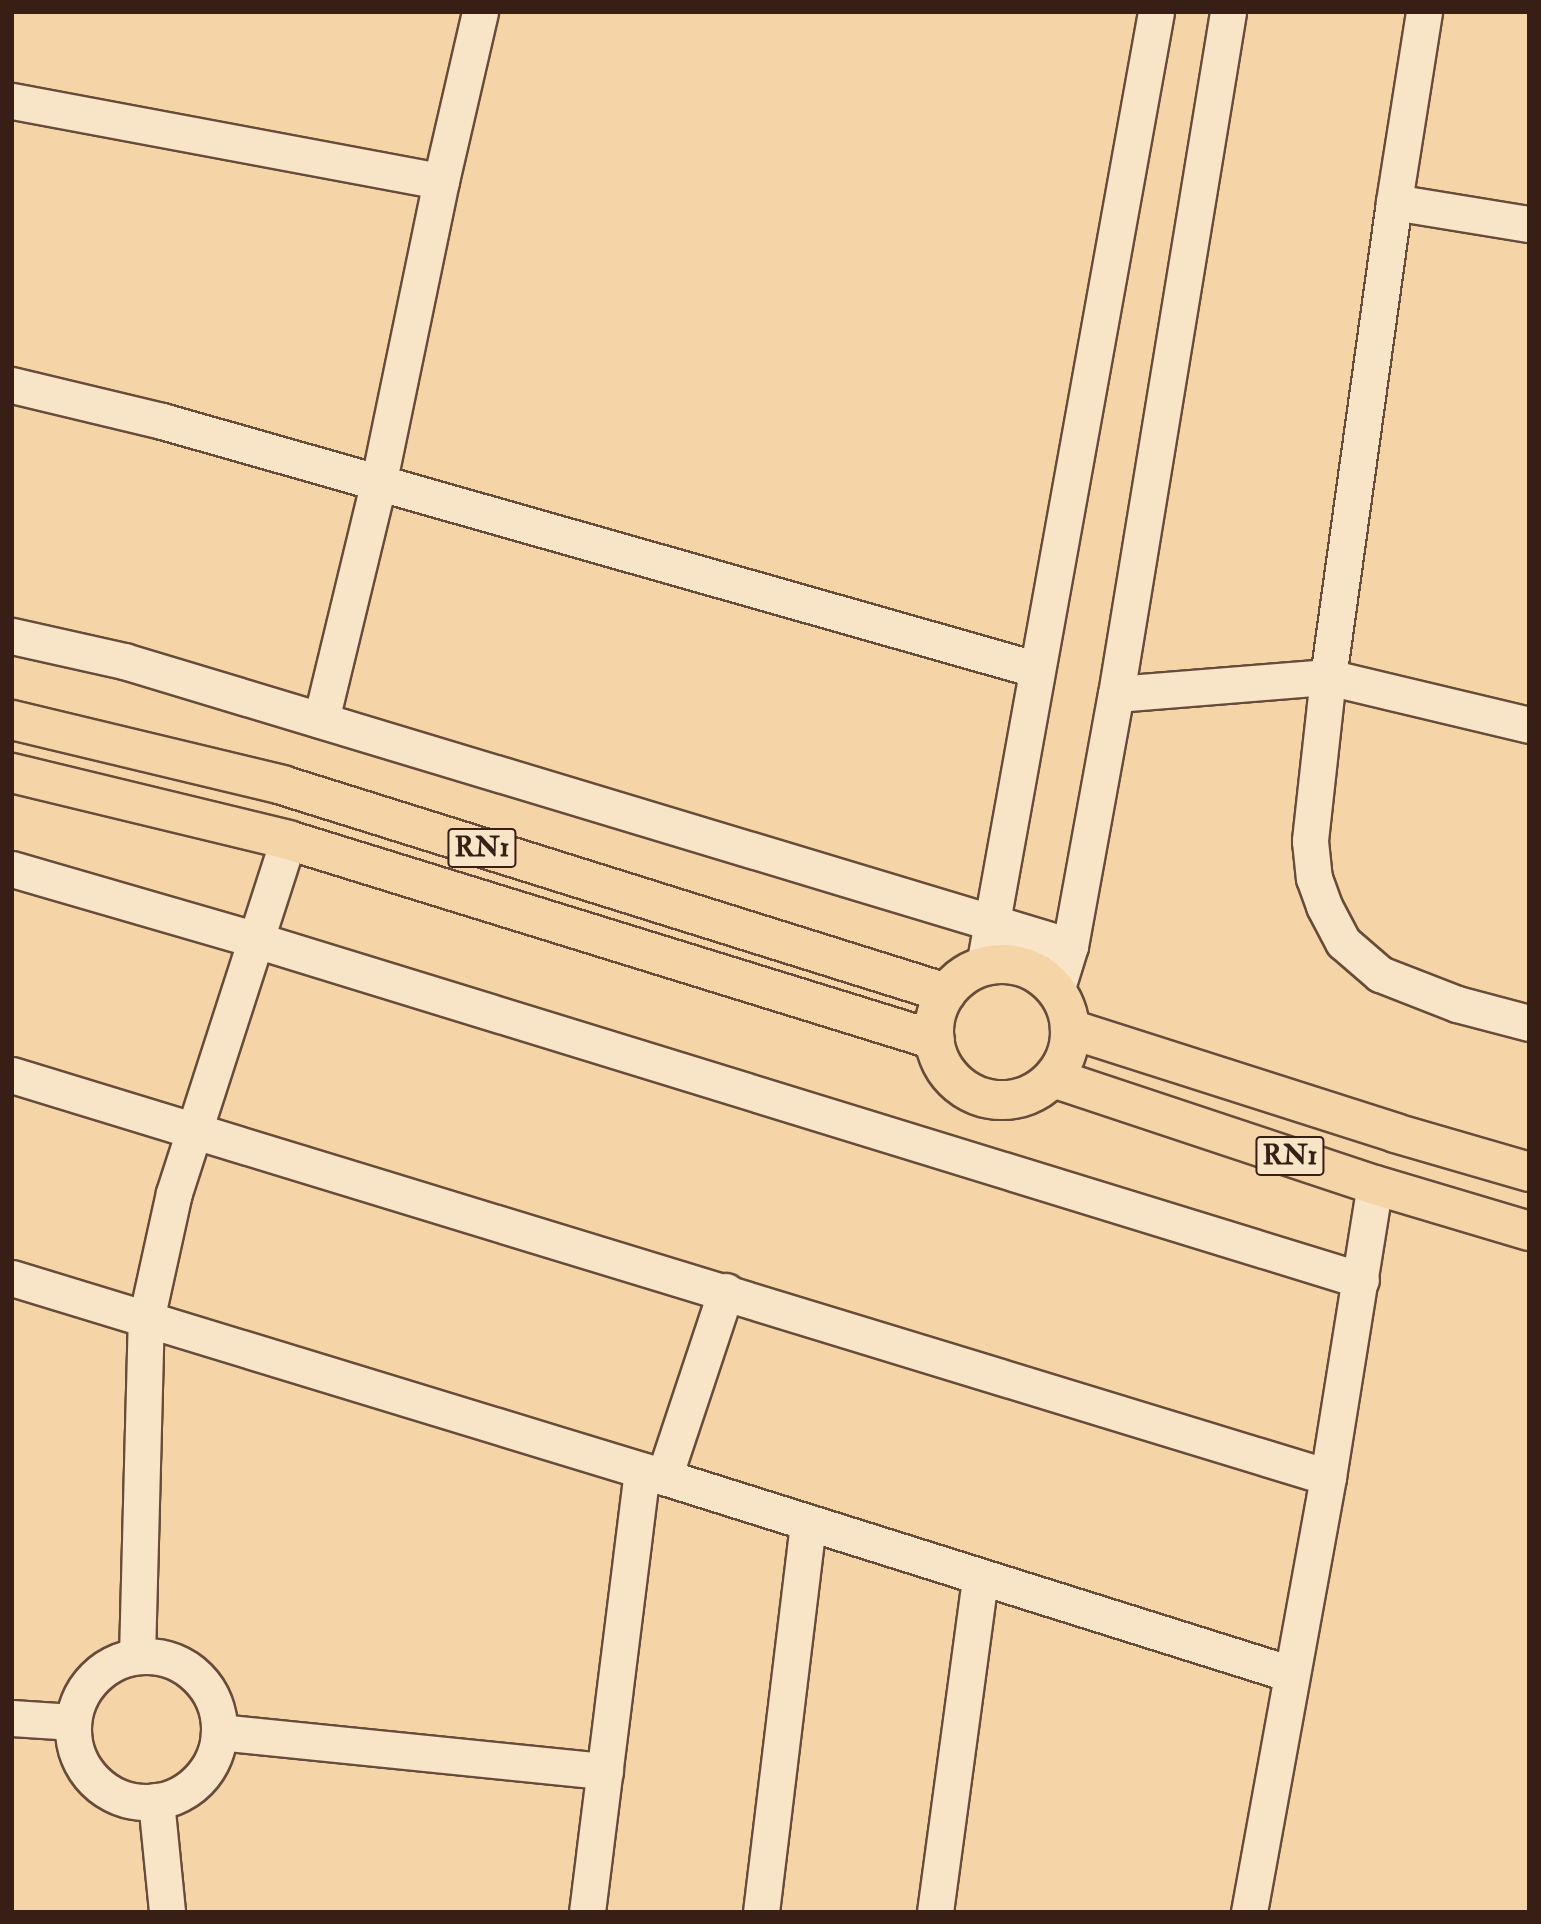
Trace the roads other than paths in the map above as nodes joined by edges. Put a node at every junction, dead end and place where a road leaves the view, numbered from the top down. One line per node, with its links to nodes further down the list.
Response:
1 (480, 12): 6 (street)
2 (1156, 12): 12 (street)
3 (1228, 12): 14 (street)
4 (1424, 12): 7 (street)
5 (12, 101): 6 (street)
6 (441, 181): 10 (street)
7 (1394, 202): 8 (street); 13 (street)
8 (1529, 224)
9 (12, 384): 10 (street)
10 (378, 485): 12 (street); 16 (street)
11 (12, 636): 16 (street)
12 (1035, 670): 21 (street)
13 (1328, 677): 14 (street); 17 (street); 27 (street)
14 (1116, 694): 23 (street)
15 (12, 720): 26 (main road, RN1)
16 (321, 720): 21 (street)
17 (1529, 725)
18 (12, 774): 19 (main road, RN1)
19 (288, 840): 22 (street); 29 (main road, RN1)
20 (12, 869): 22 (street)
21 (993, 923): 23 (street); 24 (street)
22 (256, 940): 32 (street); 37 (street)
23 (1070, 946): 25 (street)
24 (984, 966): 25 (main road); 26 (main road)
25 (1056, 991): 28 (main road)
26 (946, 993): 29 (main road)
27 (1529, 1023)
28 (1070, 1029): 31 (main road); 33 (main road, RN1)
29 (935, 1040): 31 (main road)
30 (12, 1075): 32 (street)
31 (1053, 1078): 34 (main road, RN1)
32 (194, 1130): 38 (street); 39 (street)
33 (1529, 1172)
34 (1375, 1185): 35 (main road, RN1); 37 (street)
35 (1529, 1231)
36 (12, 1278): 39 (street)
37 (1361, 1280): 41 (street)
38 (726, 1291): 40 (street); 41 (street)
39 (146, 1320): 40 (street); 44 (street)
40 (653, 1474): 42 (street); 49 (street)
41 (1328, 1476): 45 (street)
42 (808, 1523): 43 (street); 53 (street)
43 (980, 1577): 45 (street); 54 (street)
44 (137, 1656): 47 (street); 48 (street)
45 (1291, 1674): 55 (street)
46 (12, 1718): 47 (street)
47 (73, 1722): 50 (street)
48 (219, 1732): 49 (street); 50 (street)
49 (604, 1771): 52 (street)
50 (156, 1801): 51 (street)
51 (167, 1912)
52 (587, 1912)
53 (761, 1912)
54 (935, 1912)
55 (1249, 1912)

